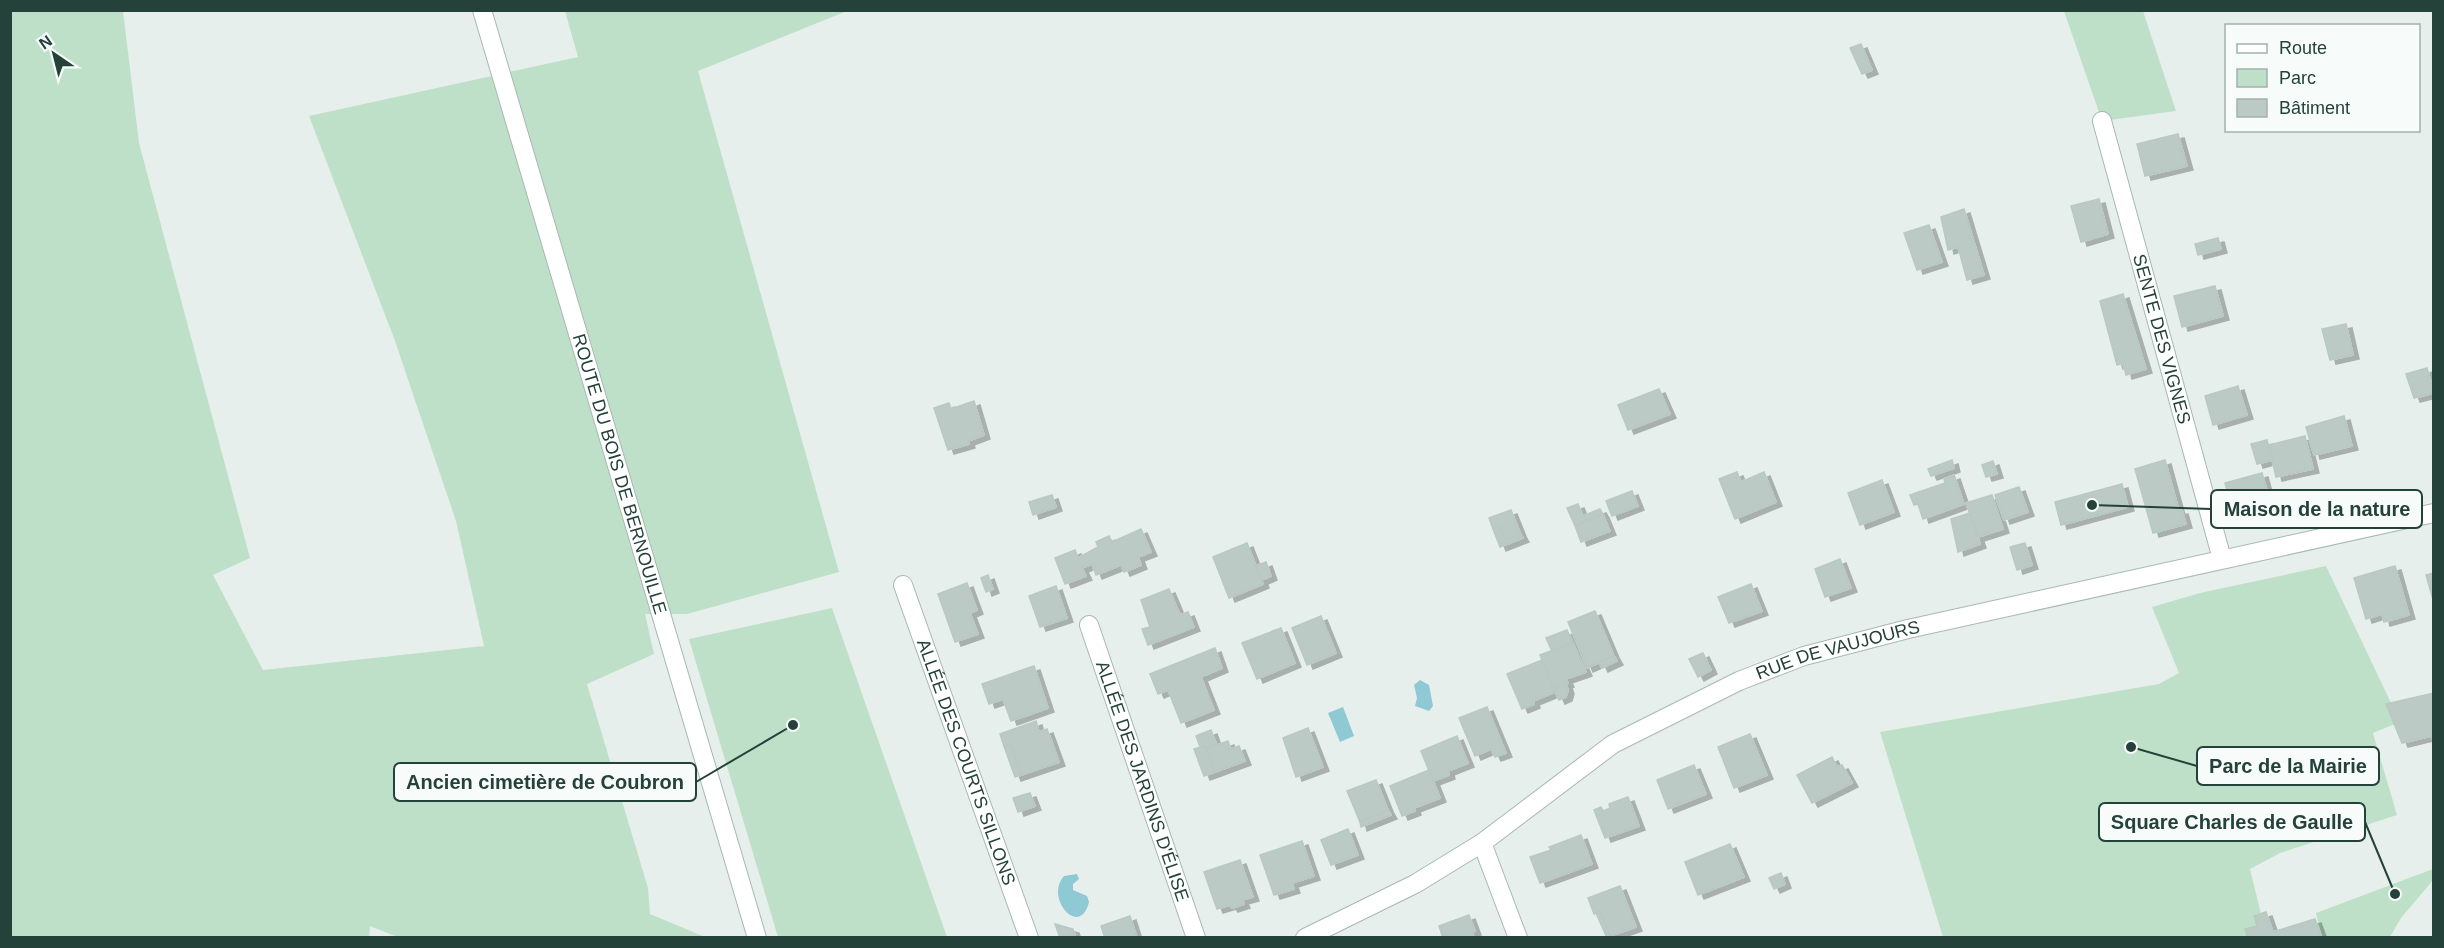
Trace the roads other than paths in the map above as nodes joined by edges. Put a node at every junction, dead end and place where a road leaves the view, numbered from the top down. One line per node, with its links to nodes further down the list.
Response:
1 (482, 10): 8 (street, ROUTE DU BOIS DE BERNOUILLE)
2 (2102, 121): 4 (street, SENTE DES VIGNES)
3 (2433, 513): 4 (street, RUE DE VAUJOURS)
4 (2222, 559): 7 (street, RUE DE VAUJOURS)
5 (903, 585): 9 (street, ALLÉE DES COURTS SILLONS)
6 (1089, 625): 10 (street, ALLÉE DES JARDINS D'ÉLISE)
7 (1482, 843): 11 (street, RUE DE VAUJOURS); 12 (street)
8 (757, 938)
9 (1029, 938)
10 (1196, 938)
11 (1305, 938)
12 (1518, 938)

